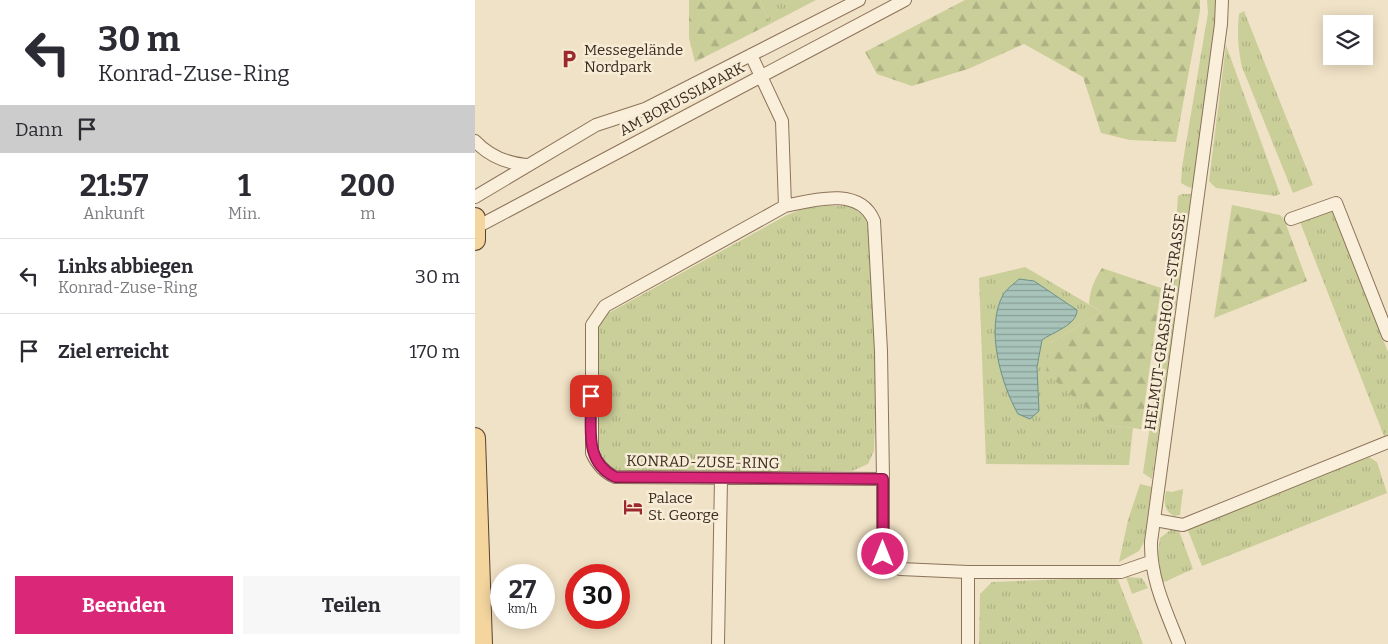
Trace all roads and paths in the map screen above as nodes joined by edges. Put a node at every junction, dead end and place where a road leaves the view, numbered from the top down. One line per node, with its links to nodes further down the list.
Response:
1 (859, 0): 4 (street, AM BORUSSIAPARK)
2 (905, 0): 5 (street, AM BORUSSIAPARK)
3 (1222, 0): 19 (street, HELMUT-GRASHOFF-STRASSE)
4 (751, 55): 5 (street); 7 (street, AM BORUSSIAPARK)
5 (761, 75): 9 (street); 12 (street, AM BORUSSIAPARK)
6 (475, 141): 7 (street)
7 (526, 166): 8 (street, AM BORUSSIAPARK)
8 (475, 197)
9 (785, 206): 17 (street, KONRAD-ZUSE-RING); 18 (street, KONRAD-ZUSE-RING)
10 (475, 218): 12 (main road)
11 (1291, 219): 14 (street)
12 (475, 227): 13 (main road)
13 (475, 240)
14 (1388, 335)
15 (475, 438): 22 (main road)
16 (1388, 442): 19 (street)
17 (721, 479): 18 (street, KONRAD-ZUSE-RING); 23 (street)
18 (883, 479): 21 (street, KONRAD-ZUSE-RING)
19 (1155, 520): 20 (street, HELMUT-GRASHOFF-STRASSE)
20 (1150, 562): 21 (street, KONRAD-ZUSE-RING); 25 (street, HELMUT-GRASHOFF-STRASSE)
21 (968, 572): 24 (street)
22 (482, 644)
23 (718, 644)
24 (967, 644)
25 (1179, 644)

